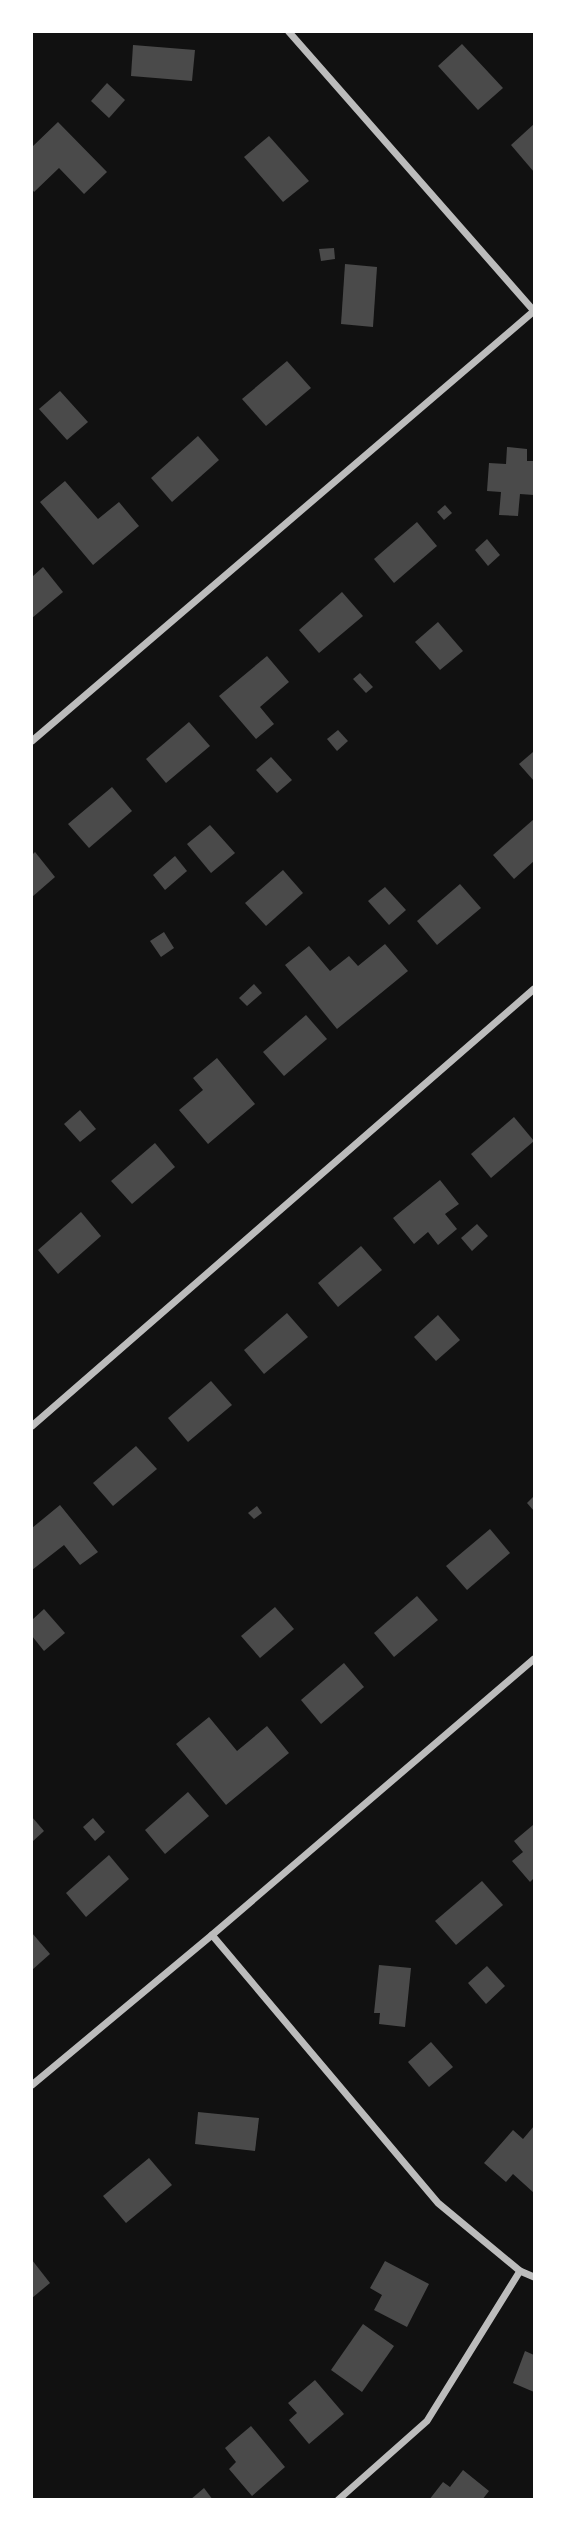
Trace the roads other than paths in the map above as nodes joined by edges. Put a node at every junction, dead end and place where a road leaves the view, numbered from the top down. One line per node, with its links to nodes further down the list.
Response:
1 (289, 32): 2 (street)
2 (534, 311): 3 (street)
3 (32, 741)
4 (534, 989): 5 (street)
5 (32, 1426)
6 (534, 1659): 7 (street)
7 (212, 1935): 8 (street); 9 (street)
8 (32, 2085)
9 (520, 2271): 10 (street); 11 (street)
10 (534, 2277)
11 (338, 2500)

